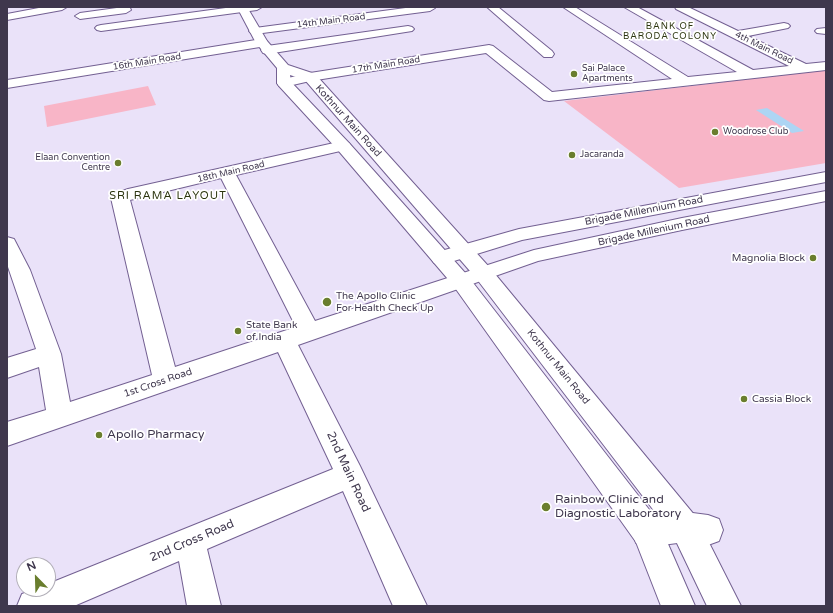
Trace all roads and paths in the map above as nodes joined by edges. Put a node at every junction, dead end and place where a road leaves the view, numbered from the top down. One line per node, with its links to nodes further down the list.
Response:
1 (62, 7): 11 (street)
2 (257, 7): 8 (street)
3 (492, 7): 17 (street)
4 (568, 7): 24 (street)
5 (629, 7): 22 (street)
6 (680, 7): 16 (street, 4th Main Road)
7 (138, 8): 10 (street)
8 (242, 8): 13 (street); 15 (street)
9 (430, 8): 15 (street, 14th Main Road)
10 (80, 16)
11 (7, 17)
12 (784, 26): 16 (street)
13 (101, 28)
14 (408, 29): 15 (street)
15 (255, 33): 18 (street); 21 (street); 25 (street, 16th Main Road)
16 (737, 35): 20 (street, 4th Main Road)
17 (548, 54)
18 (99, 57)
19 (826, 66): 20 (street)
20 (806, 69): 22 (street)
21 (283, 75): 23 (street, Kothnur Main Road); 26 (street, Kothnur Main Road)
22 (752, 75): 24 (street)
23 (310, 77): 24 (street, 17th Main Road); 31 (street, Kothnur Main Road)
24 (686, 82)
25 (7, 84)
26 (343, 146): 27 (street, 18th Main Road); 32 (street, Kothnur Main Road)
27 (227, 173): 34 (street); 37 (street, 18th Main Road)
28 (826, 177): 31 (street, Brigade Millennium Road)
29 (826, 196): 33 (street, Brigade Millenium Road)
30 (7, 243): 35 (street)
31 (463, 250): 32 (street, Brigade Millennium Road); 33 (street, Kothnur Main Road)
32 (441, 258): 33 (street, Kothnur Main Road)
33 (471, 277): 34 (street, 1st Cross Road); 41 (street, Kothnur Main Road); 42 (street, Kothnur Main Road)
34 (297, 336): 37 (street, 1st Cross Road); 40 (street, 2nd Main Road)
35 (49, 354): 36 (street); 38 (street)
36 (7, 368)
37 (166, 380): 38 (street, 1st Cross Road)
38 (60, 416): 39 (street, 1st Cross Road)
39 (7, 434)
40 (350, 475): 43 (street, 2nd Cross Road); 46 (street, 2nd Main Road)
41 (697, 529): 42 (street); 48 (street, Kothnur Main Road)
42 (648, 532): 47 (street, Kothnur Main Road)
43 (190, 541): 44 (street, 2nd Cross Road); 45 (street)
44 (34, 606)
45 (204, 606)
46 (410, 606)
47 (678, 606)
48 (724, 606)

